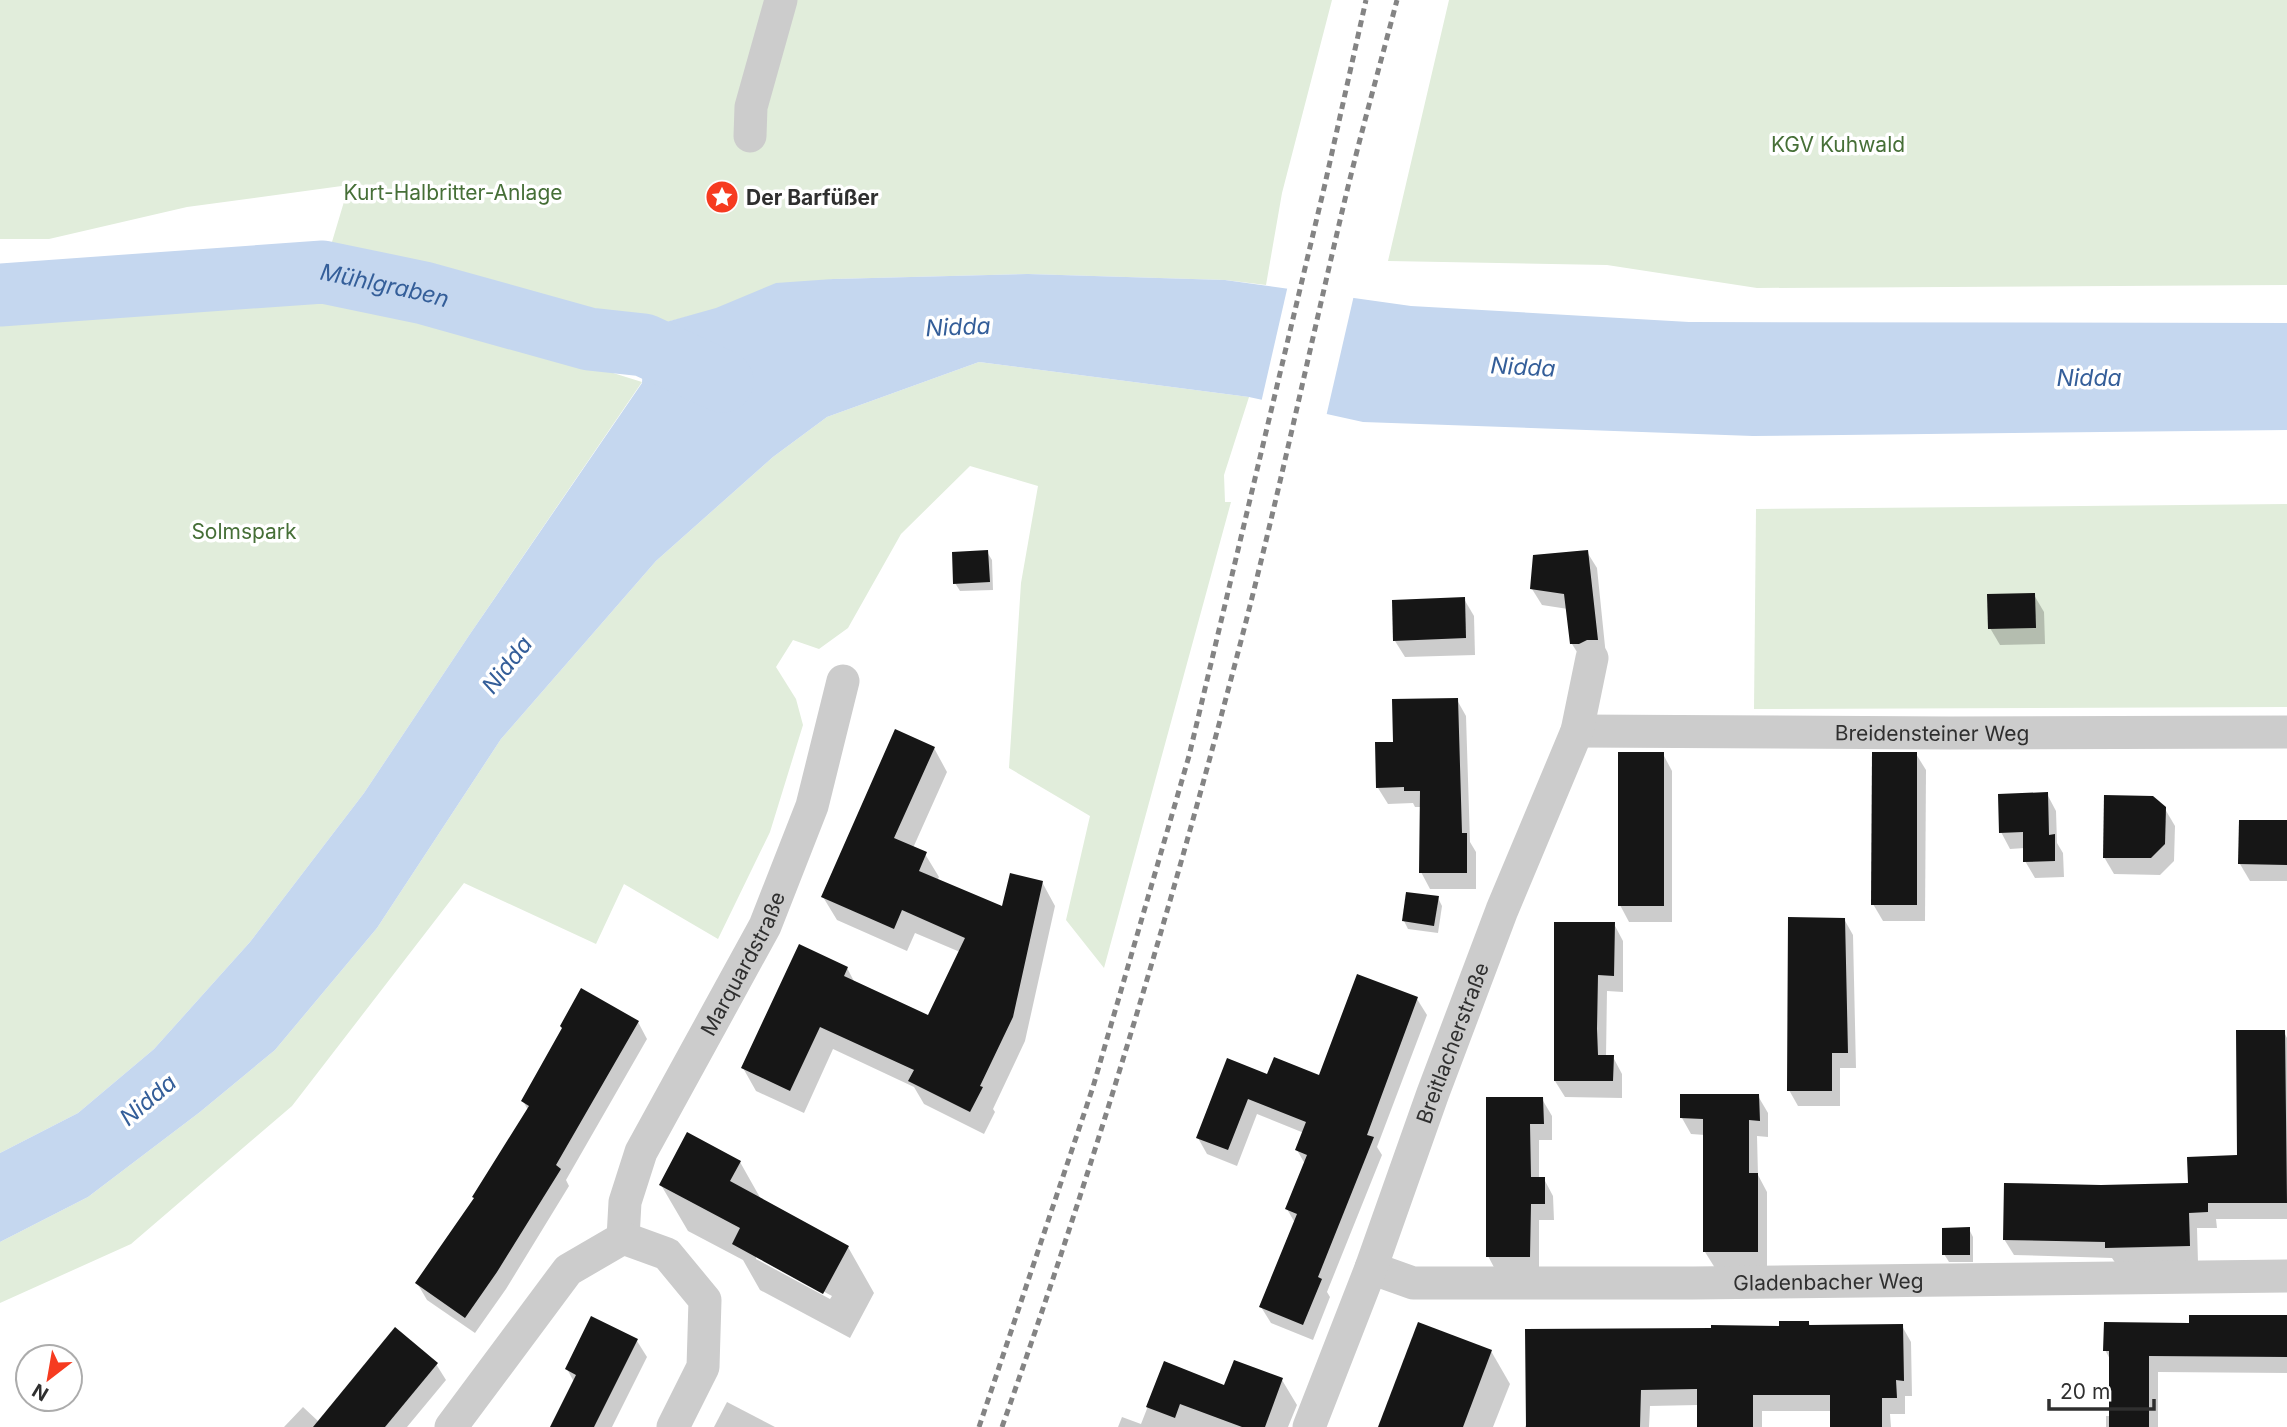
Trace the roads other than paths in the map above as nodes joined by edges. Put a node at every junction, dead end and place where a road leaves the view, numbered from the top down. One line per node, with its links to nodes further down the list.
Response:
1 (781, 0): 2 (street)
2 (750, 136)
3 (1592, 658): 5 (street, Breitlacherstraße)
4 (843, 681): 7 (street, Marquardstraße)
5 (1577, 730): 6 (street, Breidensteiner Weg); 8 (street, Breitlacherstraße)
6 (2287, 732)
7 (623, 1238): 10 (street); 11 (street)
8 (1371, 1268): 9 (street, Gladenbacher Weg); 12 (street, Breitlacherstraße)
9 (2287, 1276)
10 (451, 1427)
11 (673, 1427)
12 (1308, 1427)

